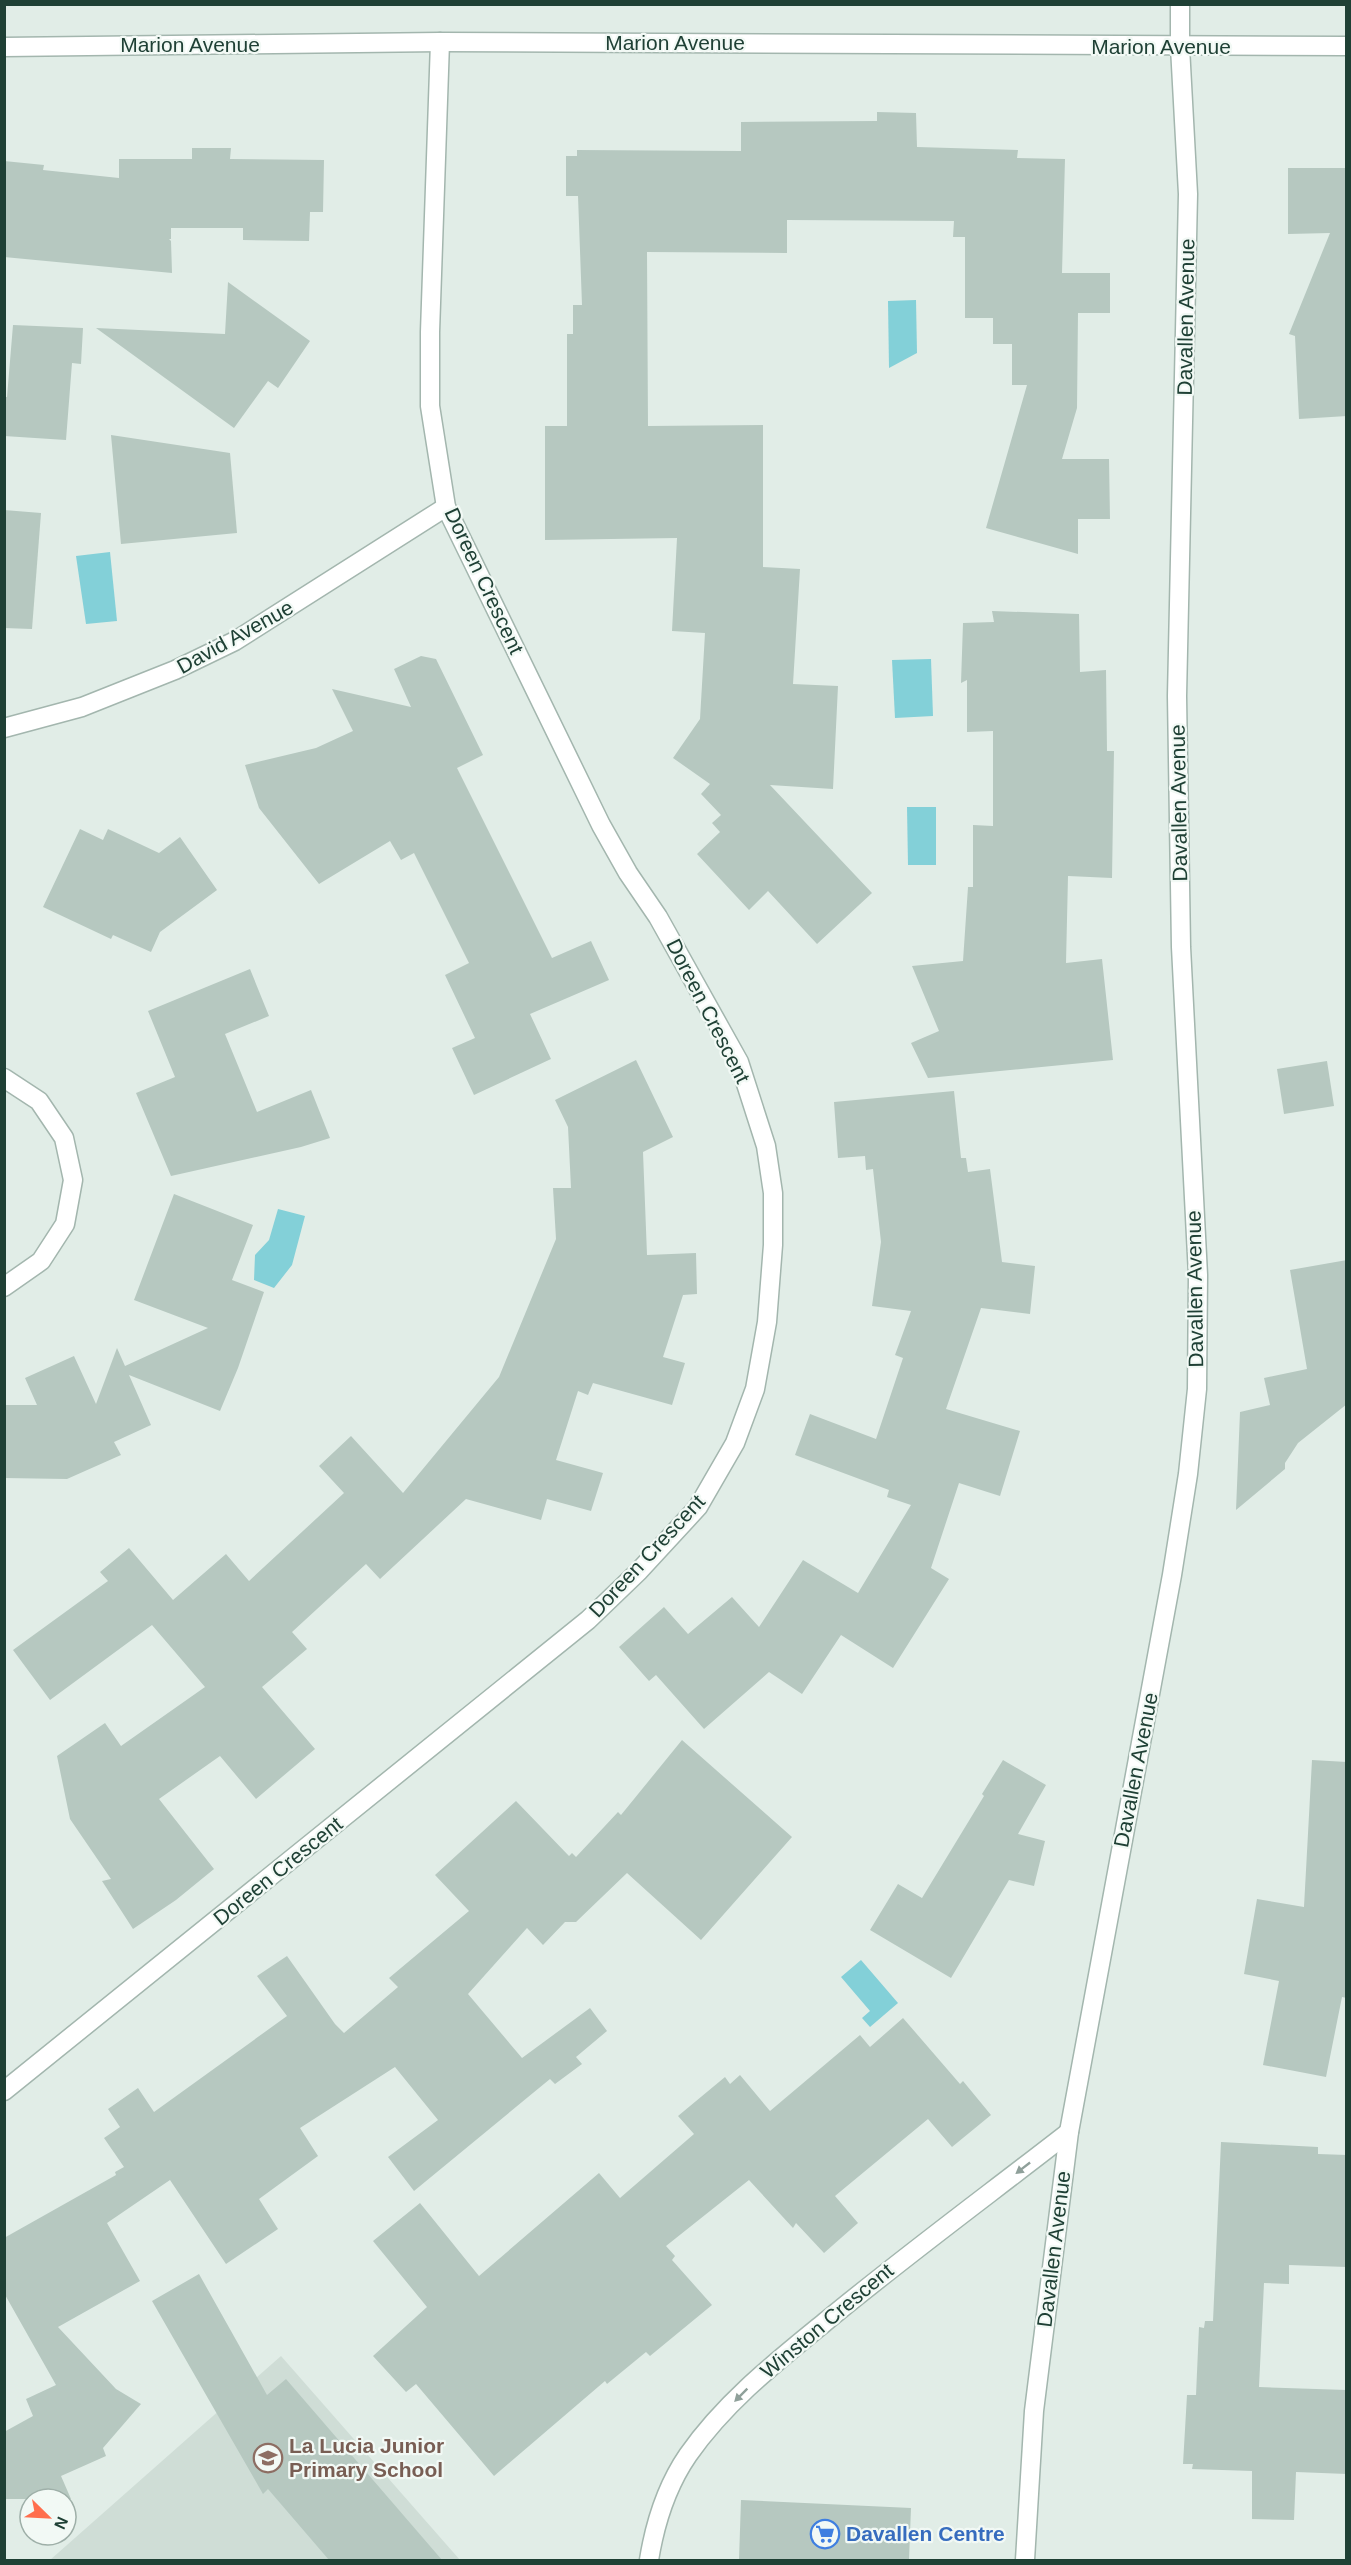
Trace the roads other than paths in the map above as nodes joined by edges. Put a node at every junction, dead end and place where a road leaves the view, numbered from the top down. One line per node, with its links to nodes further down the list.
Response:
1 (1180, 4): 5 (street, Davallen Avenue)
2 (440, 42): 4 (street, Marion Avenue); 5 (street, Marion Avenue); 6 (street, Doreen Crescent)
3 (1347, 46): 5 (street, Marion Avenue)
4 (4, 47)
5 (1180, 47): 11 (street, Davallen Avenue)
6 (446, 507): 7 (street, David Avenue); 10 (street, Doreen Crescent)
7 (4, 728)
8 (4, 1078): 9 (street)
9 (4, 1287)
10 (4, 2091)
11 (1070, 2132): 12 (street, Winston Crescent, one-way to 12); 13 (street, Davallen Avenue)
12 (649, 2560)
13 (1025, 2560)

